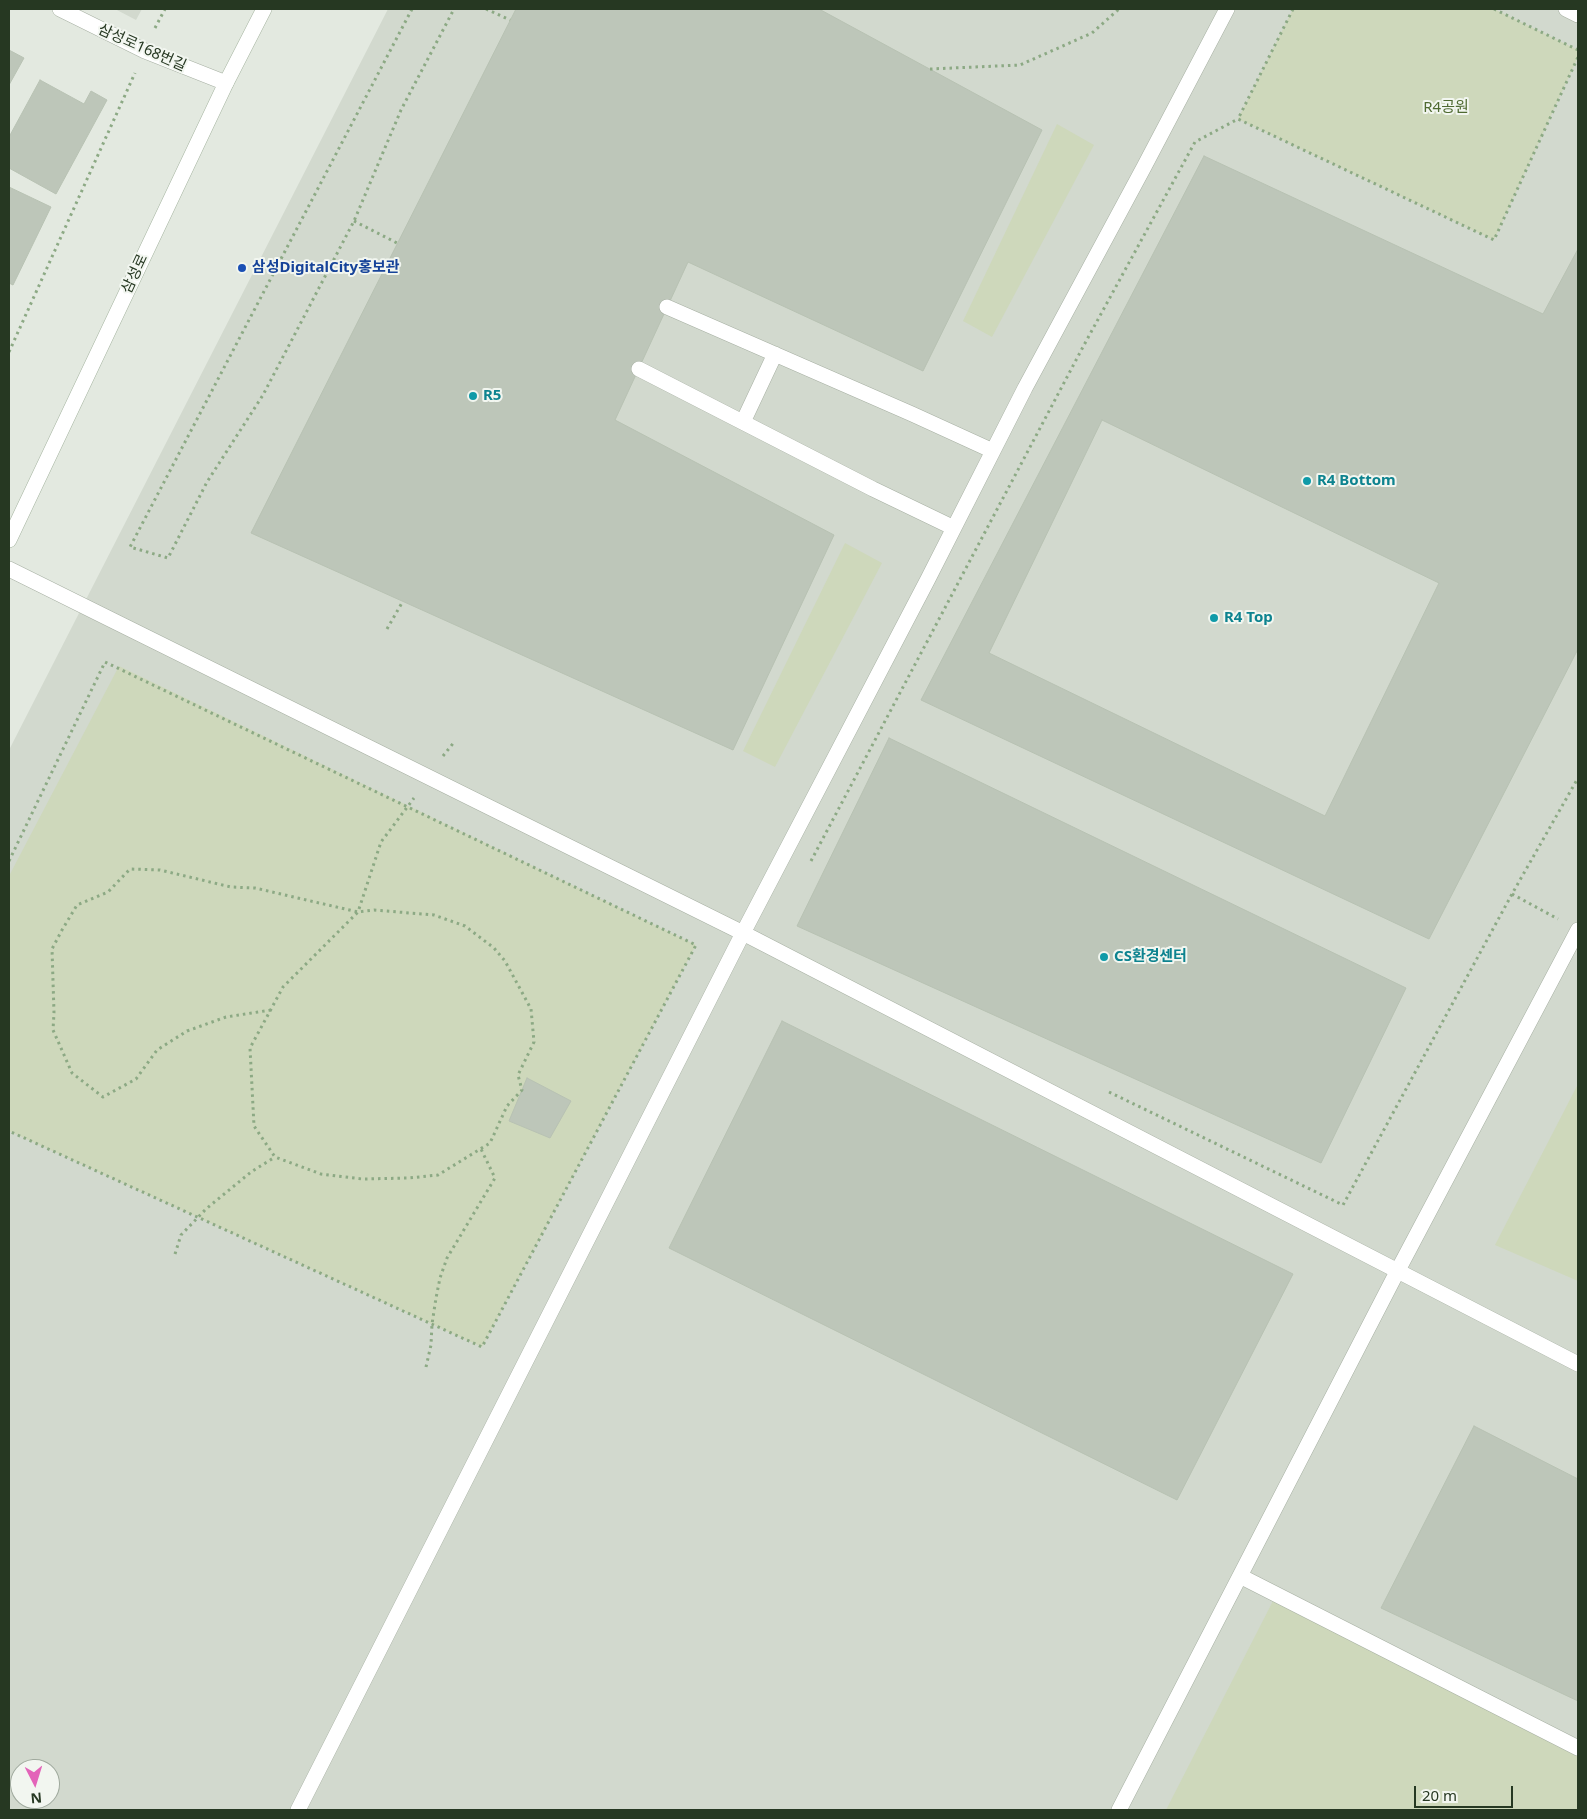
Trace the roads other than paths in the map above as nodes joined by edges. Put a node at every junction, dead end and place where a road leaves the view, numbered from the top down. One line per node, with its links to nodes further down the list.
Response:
1 (60, 9): 6 (street, 삼성로168번길)
2 (264, 9): 6 (street, 삼성로)
3 (1227, 9): 11 (street)
4 (1566, 9): 5 (street)
5 (1578, 15)
6 (226, 83): 13 (street, 삼성로)
7 (667, 306): 8 (street)
8 (776, 354): 10 (street); 11 (street)
9 (639, 369): 10 (street)
10 (743, 422): 12 (street)
11 (993, 451): 12 (street)
12 (954, 528): 16 (street)
13 (9, 540)
14 (9, 569): 16 (street)
15 (1578, 930): 17 (street)
16 (743, 933): 17 (street); 21 (street)
17 (1397, 1272): 18 (street); 19 (street)
18 (1578, 1364)
19 (1240, 1576): 20 (street); 22 (street)
20 (1578, 1748)
21 (298, 1810)
22 (1119, 1810)

